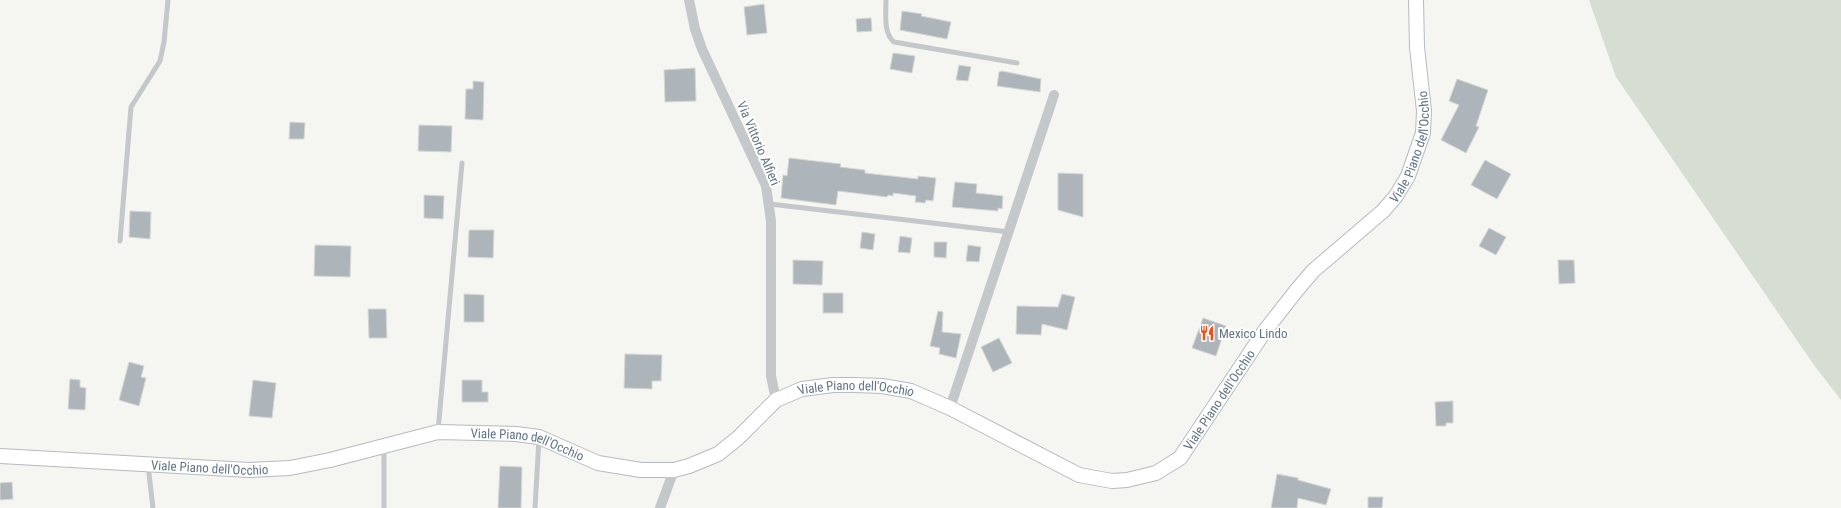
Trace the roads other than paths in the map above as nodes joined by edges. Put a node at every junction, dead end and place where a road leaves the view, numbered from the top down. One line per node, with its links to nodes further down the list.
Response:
1 (168, 0): 10 (lane)
2 (689, 0): 8 (street, Via Vittorio Alfieri)
3 (886, 0): 5 (lane)
4 (1416, 0): 12 (main road, Viale Piano dell'Occhio)
5 (1017, 63)
6 (1054, 95): 9 (street)
7 (462, 163): 13 (lane)
8 (770, 204): 9 (lane); 11 (street, Via Vittorio Alfieri)
9 (1010, 232): 12 (street)
10 (120, 241)
11 (776, 400): 12 (main road, Viale Piano dell'Occhio); 18 (main road, Viale Piano dell'Occhio)
12 (950, 408)
13 (438, 432): 14 (main road, Viale Piano dell'Occhio); 15 (main road, Viale Piano dell'Occhio)
14 (539, 437): 18 (main road, Viale Piano dell'Occhio); 21 (lane)
15 (384, 445): 17 (main road, Viale Piano dell'Occhio); 20 (lane)
16 (0, 456): 17 (main road, Viale Piano dell'Occhio)
17 (148, 464): 19 (lane)
18 (674, 470): 22 (street)
19 (153, 508)
20 (384, 508)
21 (535, 508)
22 (660, 508)

